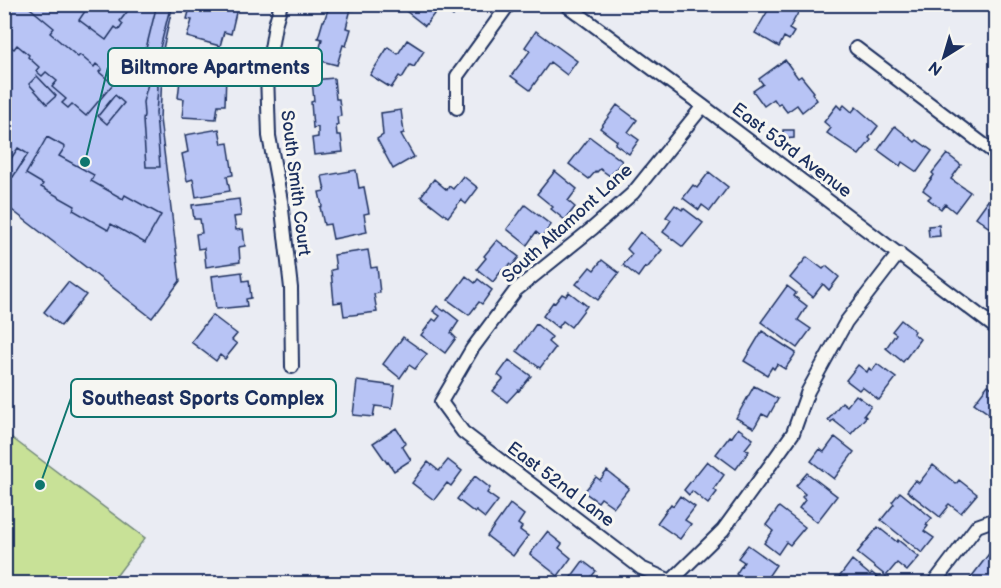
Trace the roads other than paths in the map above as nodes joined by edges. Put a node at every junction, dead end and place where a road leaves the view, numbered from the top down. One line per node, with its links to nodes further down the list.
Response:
1 (281, 4): 10 (street, South Smith Court)
2 (509, 4): 6 (street)
3 (565, 4): 5 (street, East 53rd Avenue)
4 (856, 48): 7 (street)
5 (703, 106): 8 (street, East 53rd Avenue); 11 (street, South Altamont Lane)
6 (457, 108)
7 (996, 154)
8 (899, 253): 9 (street, East 53rd Avenue); 11 (street, East 52nd Lane)
9 (996, 328)
10 (292, 367)
11 (441, 402)
12 (996, 519): 13 (street)
13 (933, 584)

